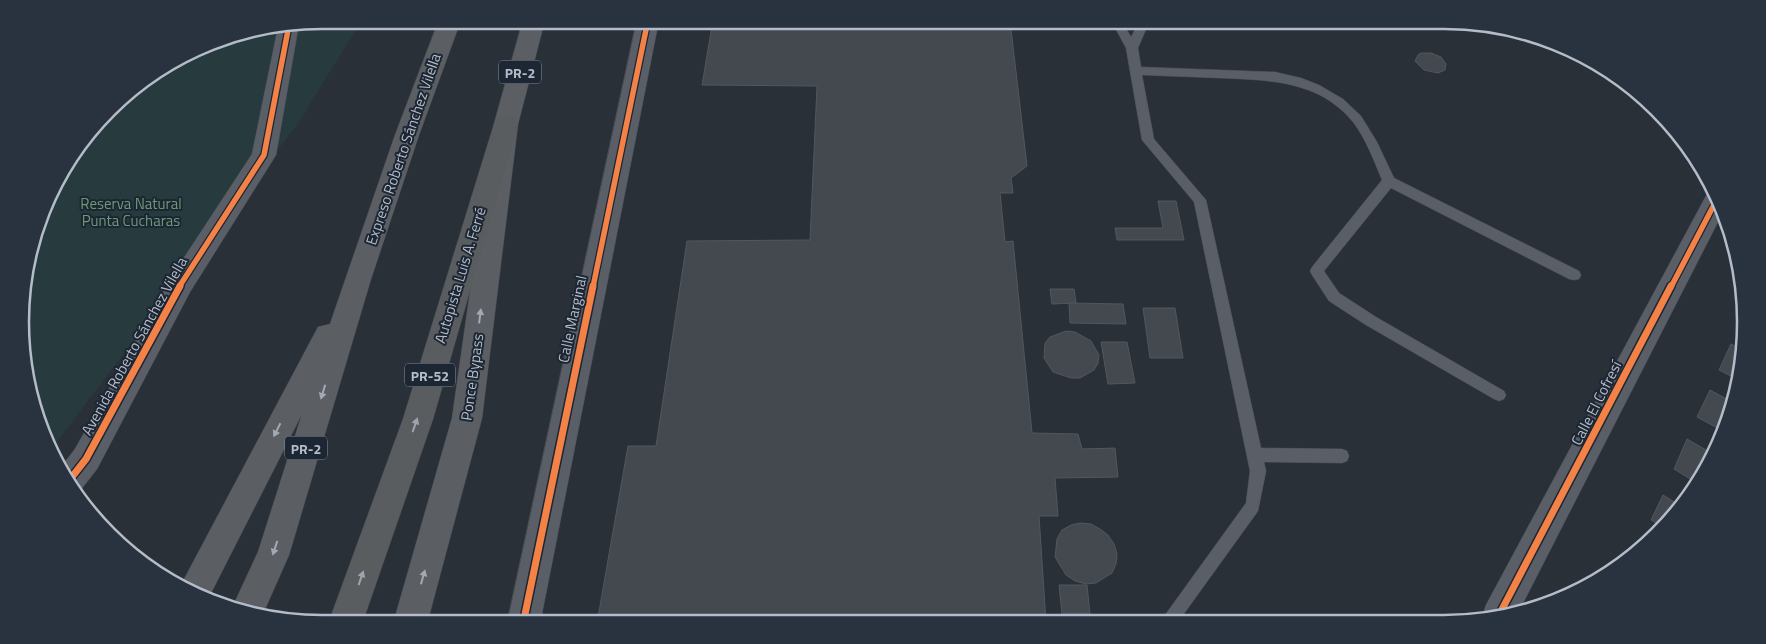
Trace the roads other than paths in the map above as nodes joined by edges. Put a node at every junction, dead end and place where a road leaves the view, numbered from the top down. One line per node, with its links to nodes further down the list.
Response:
1 (447, 29): 13 (highway, Expreso Roberto Sánchez Vilella / PR-2)
2 (532, 29): 9 (highway, PR-2)
3 (646, 29): 23 (street, Calle Marginal)
4 (1121, 29): 7 (lane)
5 (1142, 29): 7 (lane)
6 (288, 31): 17 (street, Avenida Roberto Sánchez Vilella)
7 (1132, 48): 8 (lane)
8 (1137, 71): 10 (lane); 15 (lane)
9 (506, 124): 21 (highway, Autopista Luis A. Ferré / PR-52, one-way to 9); 22 (highway, Ponce Bypass / PR-2, one-way to 9)
10 (1388, 182): 12 (lane); 14 (lane)
11 (1713, 206): 20 (street, Calle El Cofresí)
12 (1574, 275)
13 (358, 279): 18 (highway, one-way to 18); 19 (highway, PR-2, one-way to 19)
14 (1499, 395)
15 (1255, 456): 16 (lane); 24 (lane)
16 (1342, 456)
17 (73, 476)
18 (197, 587)
19 (250, 606)
20 (1502, 610)
21 (348, 615)
22 (412, 615)
23 (525, 615)
24 (1173, 615)

